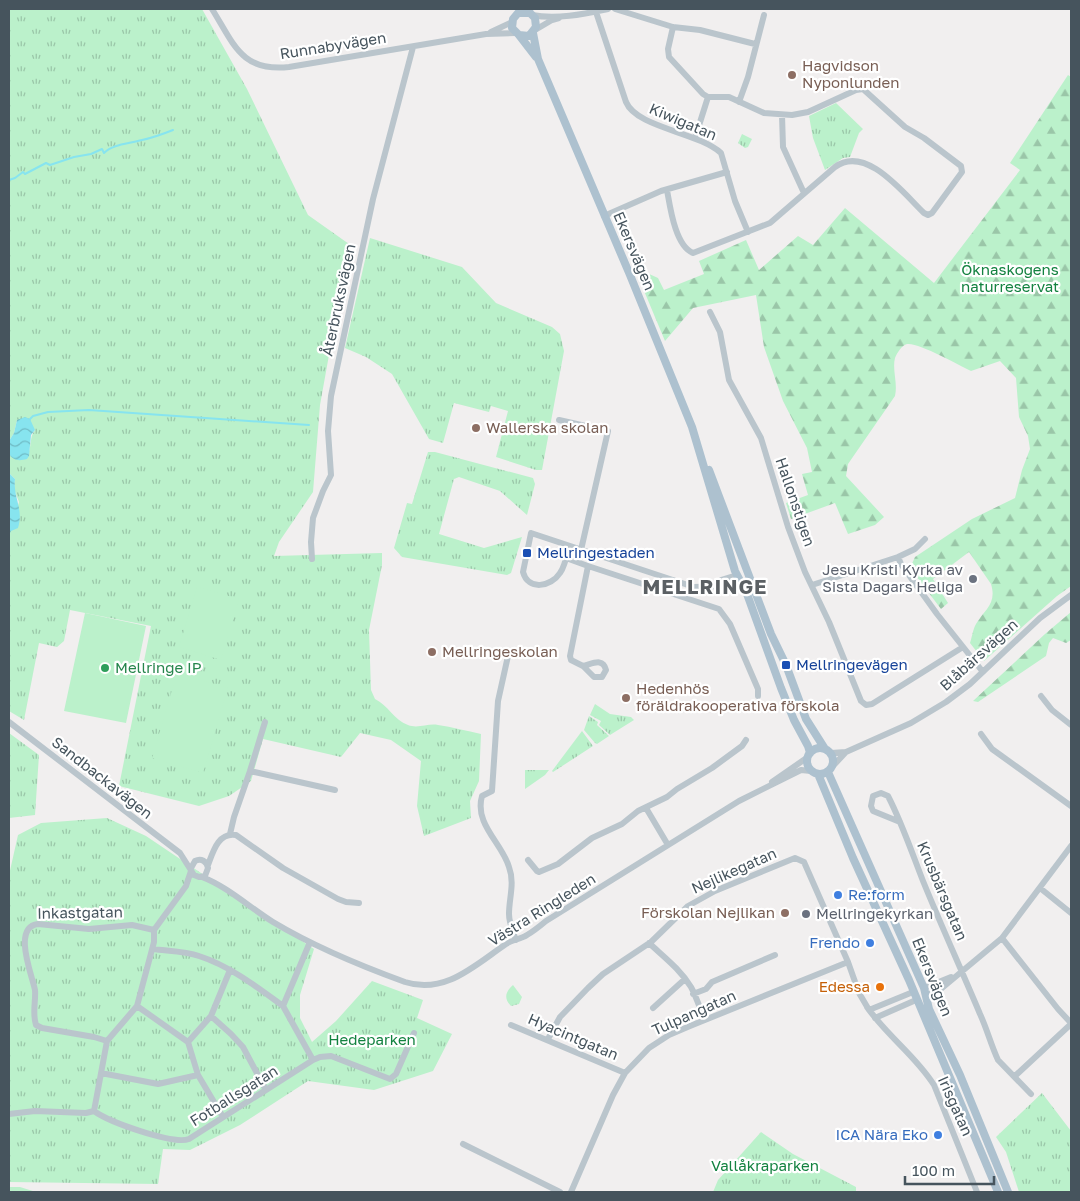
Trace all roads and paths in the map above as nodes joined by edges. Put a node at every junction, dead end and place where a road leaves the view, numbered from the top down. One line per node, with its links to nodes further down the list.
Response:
1 (212, 9): 14 (street, Runnabyvägen)
2 (608, 9): 4 (street)
3 (615, 9): 9 (street)
4 (596, 10): 6 (street); 19 (street, Kiwigatan)
5 (529, 12): 6 (street); 7 (main road); 10 (main road)
6 (572, 14): 10 (street)
7 (514, 15): 11 (street, Runnabyvägen); 12 (main road)
8 (764, 15): 13 (street)
9 (673, 27): 13 (street); 16 (street)
10 (534, 32): 12 (main road); 15 (main road, Ekersvägen)
11 (486, 34): 12 (street, Runnabyvägen); 14 (street, Runnabyvägen)
12 (517, 34): 15 (main road, Ekersvägen)
13 (755, 44): 17 (street)
14 (413, 47): 33 (street, Återbruksvägen)
15 (538, 59): 23 (main road, Ekersvägen)
16 (708, 97): 17 (street); 19 (street)
17 (739, 102): 18 (street)
18 (782, 115): 22 (street); 22 (street)
19 (695, 138): 20 (street, Kiwigatan)
20 (727, 172): 21 (street); 24 (street, Kiwigatan)
21 (667, 190): 23 (street); 24 (street)
22 (804, 194): 24 (street)
23 (604, 216): 27 (main road, Ekersvägen)
24 (748, 232)
25 (710, 312): 37 (street, Hallonstigen)
26 (559, 420): 30 (street)
27 (701, 454): 35 (main road, Ekersvägen); 36 (main road, Ekersvägen)
28 (925, 539): 31 (street)
29 (569, 546): 30 (street); 32 (street); 32 (street)
30 (581, 550): 36 (street)
31 (898, 557): 37 (street); 39 (street)
32 (566, 558): 34 (street)
33 (312, 559)
34 (588, 566): 41 (street); 43 (street)
35 (749, 574): 36 (main road); 50 (main road, Ekersvägen)
36 (739, 578): 52 (main road, Ekersvägen)
37 (812, 585): 39 (street, Hallonstigen)
38 (1071, 595): 42 (street, Blåbärsvägen)
39 (963, 647): 42 (street)
40 (508, 656): 78 (street)
41 (583, 666)
42 (983, 672): 51 (street, Blåbärsvägen)
43 (758, 696)
44 (1041, 696): 47 (street)
45 (9, 722): 65 (street, Sandbackavägen)
46 (265, 722): 54 (street)
47 (1071, 725)
48 (981, 734): 58 (street)
49 (746, 740): 59 (street)
50 (828, 751): 51 (street, Blåbärsvägen); 52 (main road); 53 (main road)
51 (846, 752): 53 (street, Blåbärsvägen)
52 (809, 755): 55 (main road); 56 (street, Västra Ringleden)
53 (830, 769): 55 (main road); 88 (main road, Ekersvägen)
54 (250, 771): 57 (street); 61 (street)
55 (815, 772): 56 (street, Västra Ringleden); 89 (main road, Ekersvägen)
56 (782, 778): 62 (street, Västra Ringleden)
57 (335, 790)
58 (1071, 806)
59 (646, 808): 62 (street); 67 (street)
60 (900, 822): 60 (street, Krusbärsgatan); 85 (street, Krusbärsgatan)
61 (230, 834): 64 (street); 74 (street)
62 (668, 845): 78 (street, Västra Ringleden)
63 (1071, 846): 73 (street)
64 (213, 850): 66 (street); 68 (street)
65 (180, 853): 66 (street, Sandbackavägen); 69 (street, Sandbackavägen)
66 (199, 860): 68 (street); 69 (street)
67 (528, 860)
68 (208, 867): 70 (street); 71 (street)
69 (191, 870): 70 (street); 72 (street)
70 (201, 877): 71 (street); 72 (street)
71 (219, 884): 79 (street)
72 (186, 886): 76 (street)
73 (1040, 888): 75 (street); 77 (street)
74 (359, 903)
75 (1071, 913)
76 (154, 930): 81 (street); 103 (street, Inkastgatan)
77 (1002, 938): 85 (street); 99 (street)
78 (516, 940): 79 (street, Västra Ringleden)
79 (310, 942): 94 (street)
80 (649, 943): 83 (street, Nejlikegatan); 87 (street); 102 (street, Nejlikegatan)
81 (152, 949): 84 (street); 93 (street)
82 (774, 955): 90 (street)
83 (848, 962): 96 (street, Nejlikegatan); 98 (street, Tulpangatan)
84 (230, 970): 94 (street); 97 (street)
85 (962, 970): 86 (street); 109 (street, Krusbärsgatan)
86 (955, 976): 88 (street); 91 (street)
87 (685, 979): 90 (street); 95 (street)
88 (924, 988): 89 (main road); 91 (main road, Ekersvägen)
89 (913, 992): 92 (main road, Ekersvägen); 96 (street)
90 (693, 994): 98 (street)
91 (926, 996): 92 (main road); 120 (main road, Ekersvägen)
92 (916, 1000): 96 (street); 119 (main road, Ekersvägen)
93 (137, 1006): 103 (street); 104 (street)
94 (283, 1006): 105 (street)
95 (654, 1008)
96 (872, 1014): 118 (street, Irisgatan)
97 (211, 1016): 104 (street); 110 (street)
98 (705, 1020): 107 (street, Tulpangatan)
99 (1071, 1024): 109 (street)
100 (511, 1025): 102 (street, Hyacintgatan)
101 (414, 1033): 105 (street)
102 (548, 1039): 107 (street, Hyacintgatan)
103 (107, 1041): 106 (street)
104 (188, 1042): 108 (street)
105 (313, 1060): 110 (street, Fotballsgatan)
106 (101, 1073): 108 (street); 112 (street)
107 (625, 1073): 117 (street, Tulpangatan)
108 (198, 1075): 114 (street)
109 (1015, 1076): 111 (street, Krusbärsgatan)
110 (266, 1090): 114 (street, Fotballsgatan)
111 (1031, 1094)
112 (94, 1111): 113 (street, Fotballsgatan); 114 (street, Fotballsgatan)
113 (9, 1114)
114 (223, 1117)
115 (462, 1144): 116 (street)
116 (560, 1192)
117 (571, 1192)
118 (977, 1192)
119 (998, 1192)
120 (1008, 1192)

